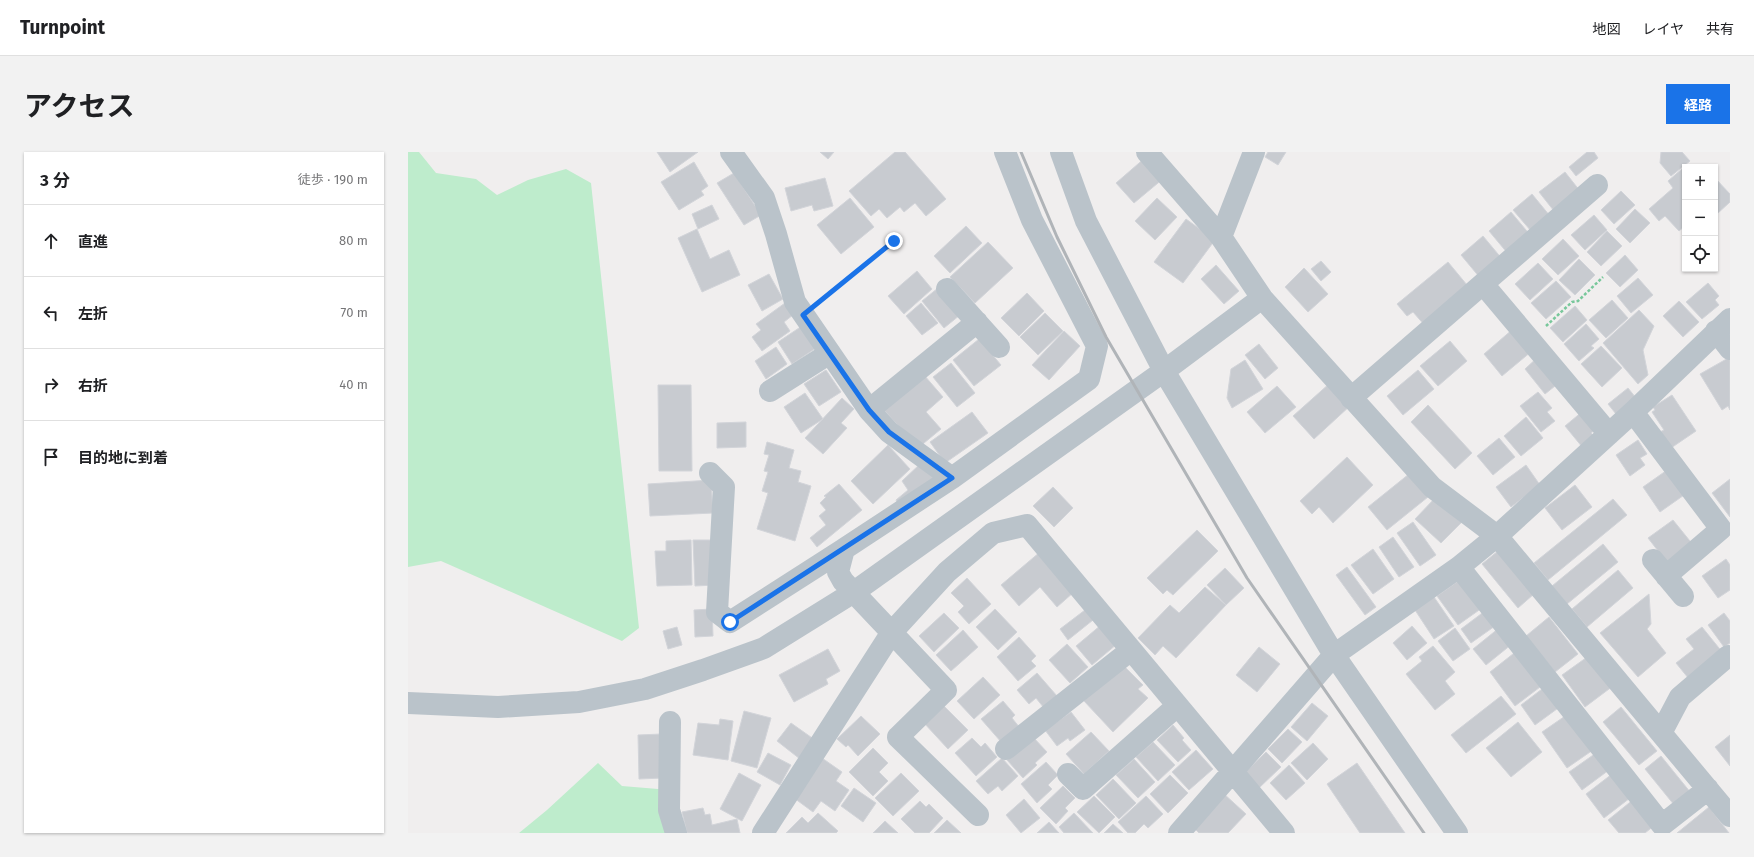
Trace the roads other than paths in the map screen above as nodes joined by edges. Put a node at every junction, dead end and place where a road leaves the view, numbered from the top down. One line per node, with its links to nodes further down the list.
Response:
1 (731, 152): 15 (street)
2 (1005, 152): 23 (street)
3 (1061, 152): 16 (street)
4 (1147, 152): 7 (street)
5 (1254, 152): 7 (street)
6 (1597, 185): 8 (street)
7 (1221, 236): 10 (street)
8 (1483, 284): 18 (street); 21 (street)
9 (947, 289): 11 (street)
10 (1262, 298): 16 (street); 18 (street)
11 (977, 322): 13 (street); 19 (street)
12 (1723, 325): 14 (street); 20 (street)
13 (999, 347)
14 (1730, 349)
15 (830, 353): 17 (street); 19 (street)
16 (1164, 371): 27 (street); 31 (street)
17 (770, 391)
18 (1351, 398): 24 (street)
19 (869, 410): 23 (street)
20 (1633, 412): 21 (street); 28 (street)
21 (1609, 434): 24 (street)
22 (710, 473): 25 (street)
23 (952, 478): 25 (street)
24 (1497, 536): 26 (street); 36 (street)
25 (844, 549): 27 (street)
26 (1459, 567): 31 (street); 40 (street)
27 (854, 592): 29 (street); 33 (street)
28 (1682, 596)
29 (892, 632): 30 (street); 41 (street); 45 (street)
30 (1131, 650): 34 (street); 37 (street)
31 (1334, 655): 38 (street); 47 (street)
32 (1728, 656): 36 (street)
33 (408, 703)
34 (1178, 706): 38 (street); 39 (street)
35 (670, 722): 44 (street)
36 (1661, 733): 40 (street)
37 (1006, 749)
38 (1232, 772): 43 (street); 46 (street)
39 (1068, 774)
40 (1708, 789): 42 (street)
41 (978, 815)
42 (1730, 816)
43 (1273, 829)
44 (676, 833)
45 (763, 833)
46 (1179, 833)
47 (1457, 833)

